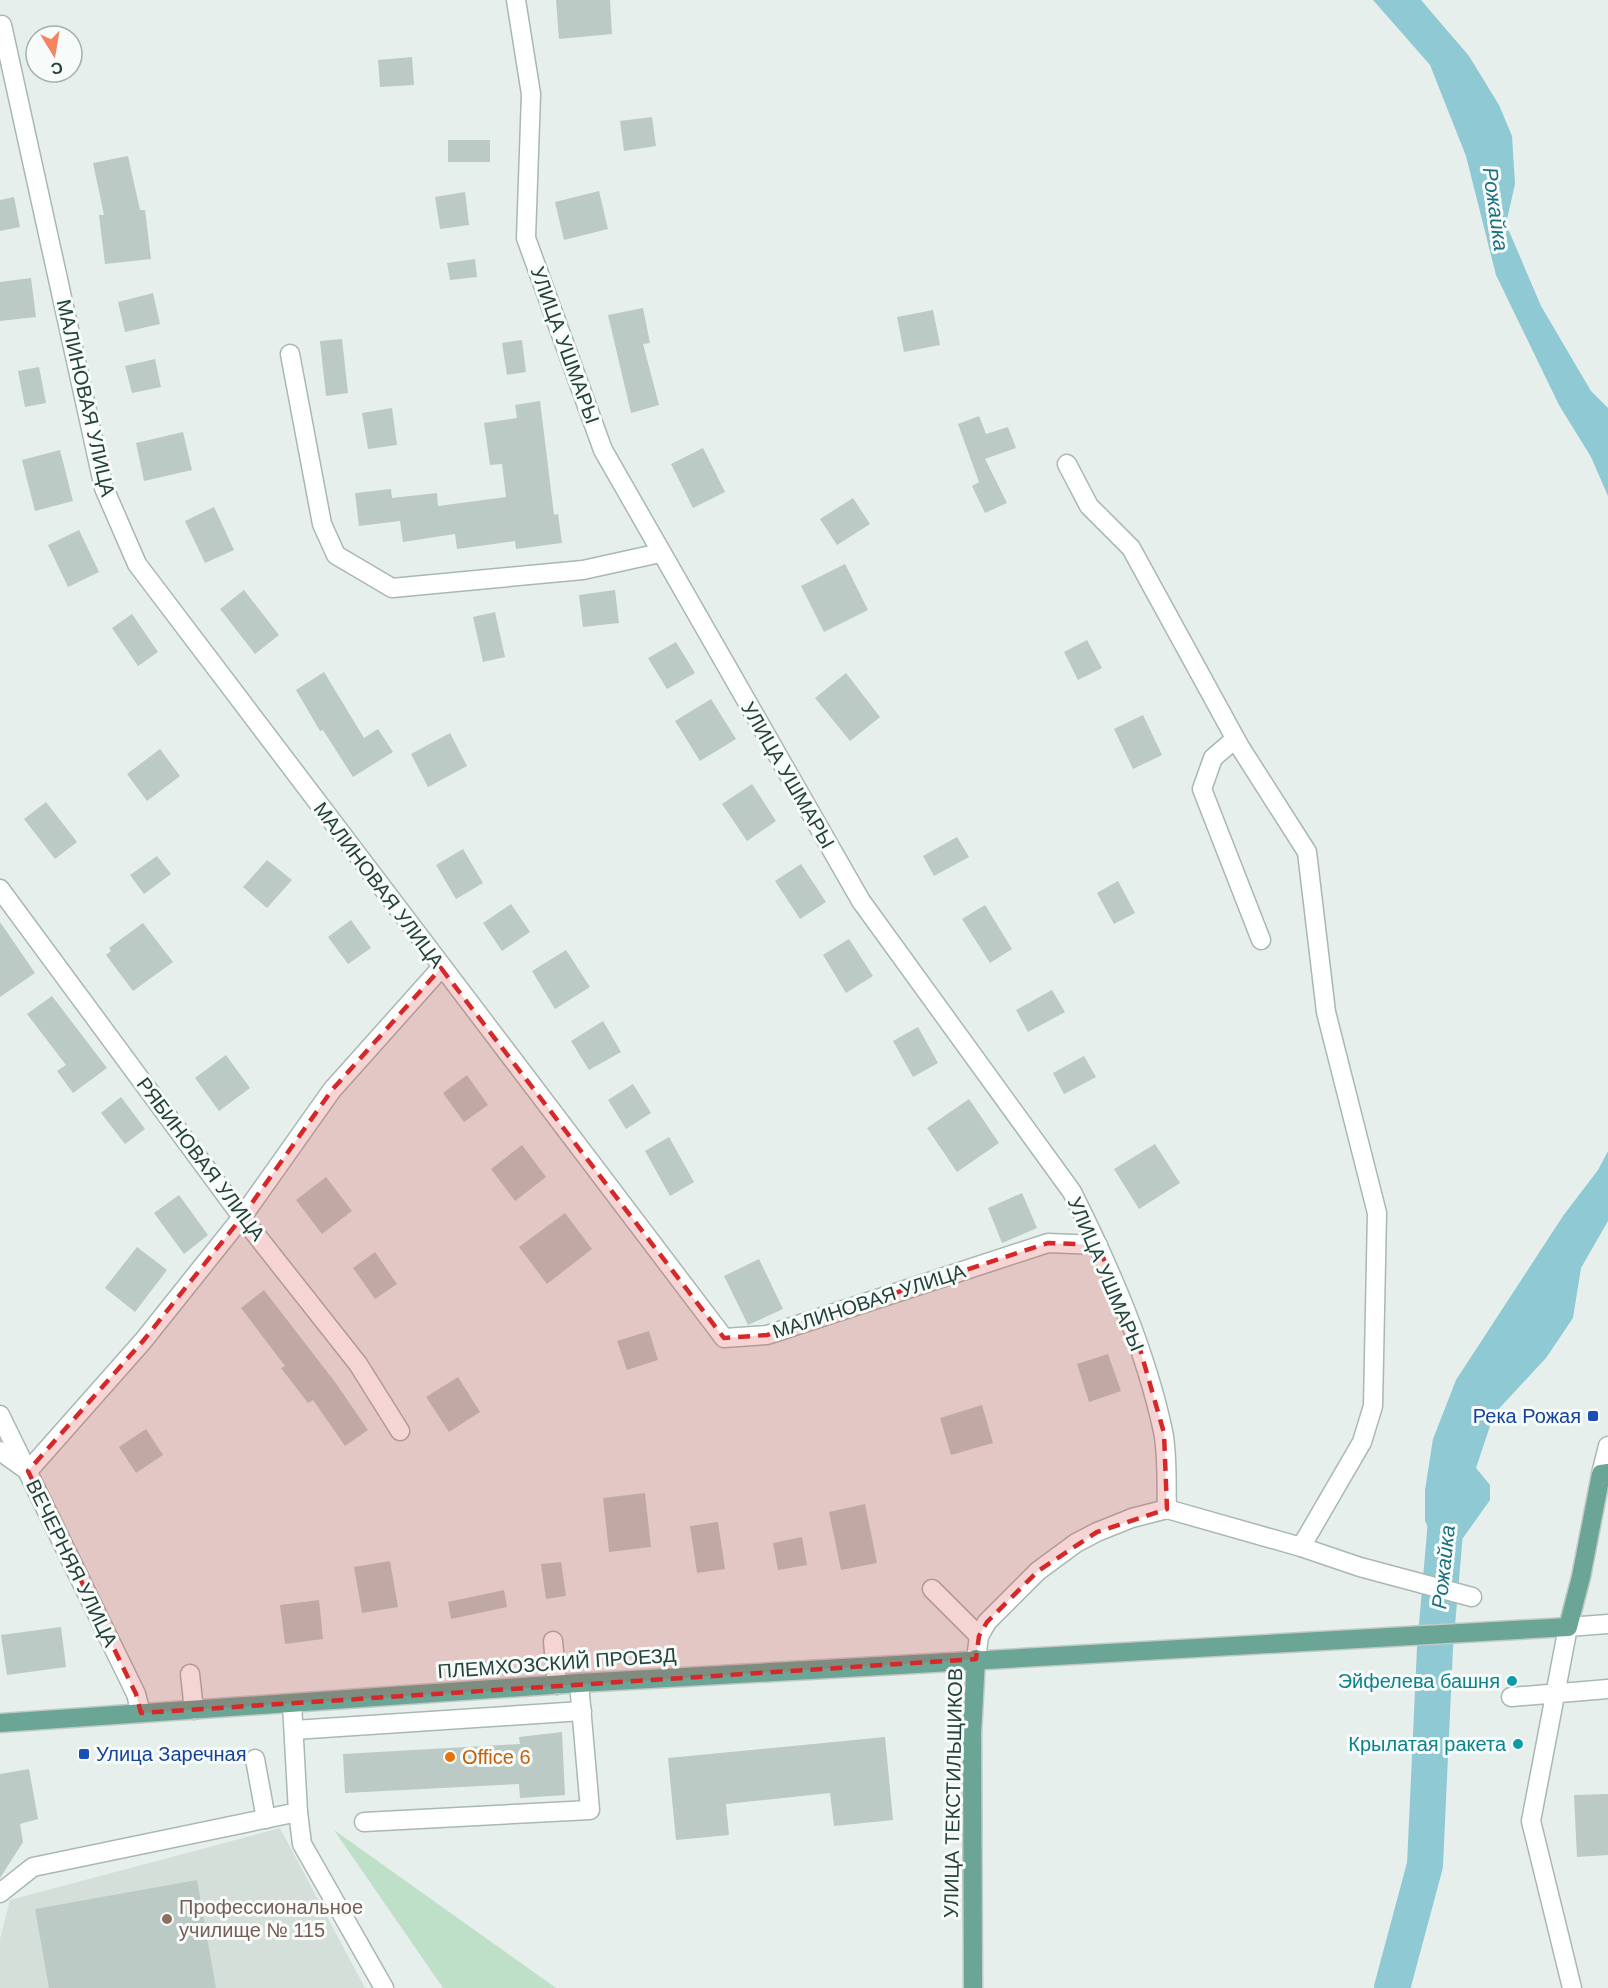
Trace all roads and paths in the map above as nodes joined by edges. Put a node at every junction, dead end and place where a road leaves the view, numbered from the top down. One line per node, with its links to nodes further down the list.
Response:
1 (516, 0): 5 (street, УЛИЦА УШМАРЫ)
2 (2, 25): 9 (street, МАЛИНОВАЯ УЛИЦА)
3 (290, 354): 5 (street)
4 (1067, 464): 6 (street)
5 (660, 553): 11 (street, УЛИЦА УШМАРЫ)
6 (1235, 739): 8 (street); 19 (street)
7 (0, 889): 10 (street, РЯБИНОВАЯ УЛИЦА)
8 (1261, 940)
9 (441, 968): 10 (street); 11 (street, МАЛИНОВАЯ УЛИЦА)
10 (242, 1217): 13 (street, РЯБИНОВАЯ УЛИЦА); 16 (street)
11 (1098, 1245): 18 (street, УЛИЦА УШМАРЫ)
12 (0, 1414): 16 (street, ВЕЧЕРНЯЯ УЛИЦА)
13 (400, 1431)
14 (1608, 1447): 17 (street)
15 (0, 1452): 16 (street)
16 (28, 1471): 36 (street, ВЕЧЕРНЯЯ УЛИЦА)
17 (1604, 1473): 23 (main road)
18 (1167, 1509): 19 (street); 24 (street)
19 (1301, 1546): 21 (street)
20 (932, 1589): 24 (street)
21 (1472, 1597)
22 (1608, 1624): 23 (street)
23 (1568, 1627): 26 (main road, УЛИЦА ТЕКСТИЛЬЩИКОВ); 31 (street)
24 (979, 1636): 26 (street)
25 (553, 1641): 29 (street)
26 (976, 1659): 28 (main road, ПЛЕМХОЗСКИЙ ПРОЕЗД); 45 (main road, УЛИЦА ТЕКСТИЛЬЩИКОВ)
27 (190, 1674): 34 (street)
28 (579, 1683): 29 (main road, ПЛЕМХОЗСКИЙ ПРОЕЗД); 35 (street)
29 (556, 1684): 33 (main road, ПЛЕМХОЗСКИЙ ПРОЕЗД)
30 (1608, 1689): 31 (street)
31 (1556, 1693): 32 (street); 46 (street)
32 (1511, 1697)
33 (292, 1704): 34 (main road, ПЛЕМХОЗСКИЙ ПРОЕЗД); 38 (street)
34 (194, 1710): 36 (main road, ПЛЕМХОЗСКИЙ ПРОЕЗД)
35 (582, 1711): 38 (street); 42 (street)
36 (141, 1713): 37 (main road, ПЛЕМХОЗСКИЙ ПРОЕЗД)
37 (0, 1723)
38 (294, 1730): 40 (street)
39 (255, 1759): 41 (street)
40 (298, 1812): 41 (street); 44 (street)
41 (266, 1819): 43 (street)
42 (363, 1822)
43 (0, 1893)
44 (384, 1988)
45 (973, 1988)
46 (1572, 1988)

